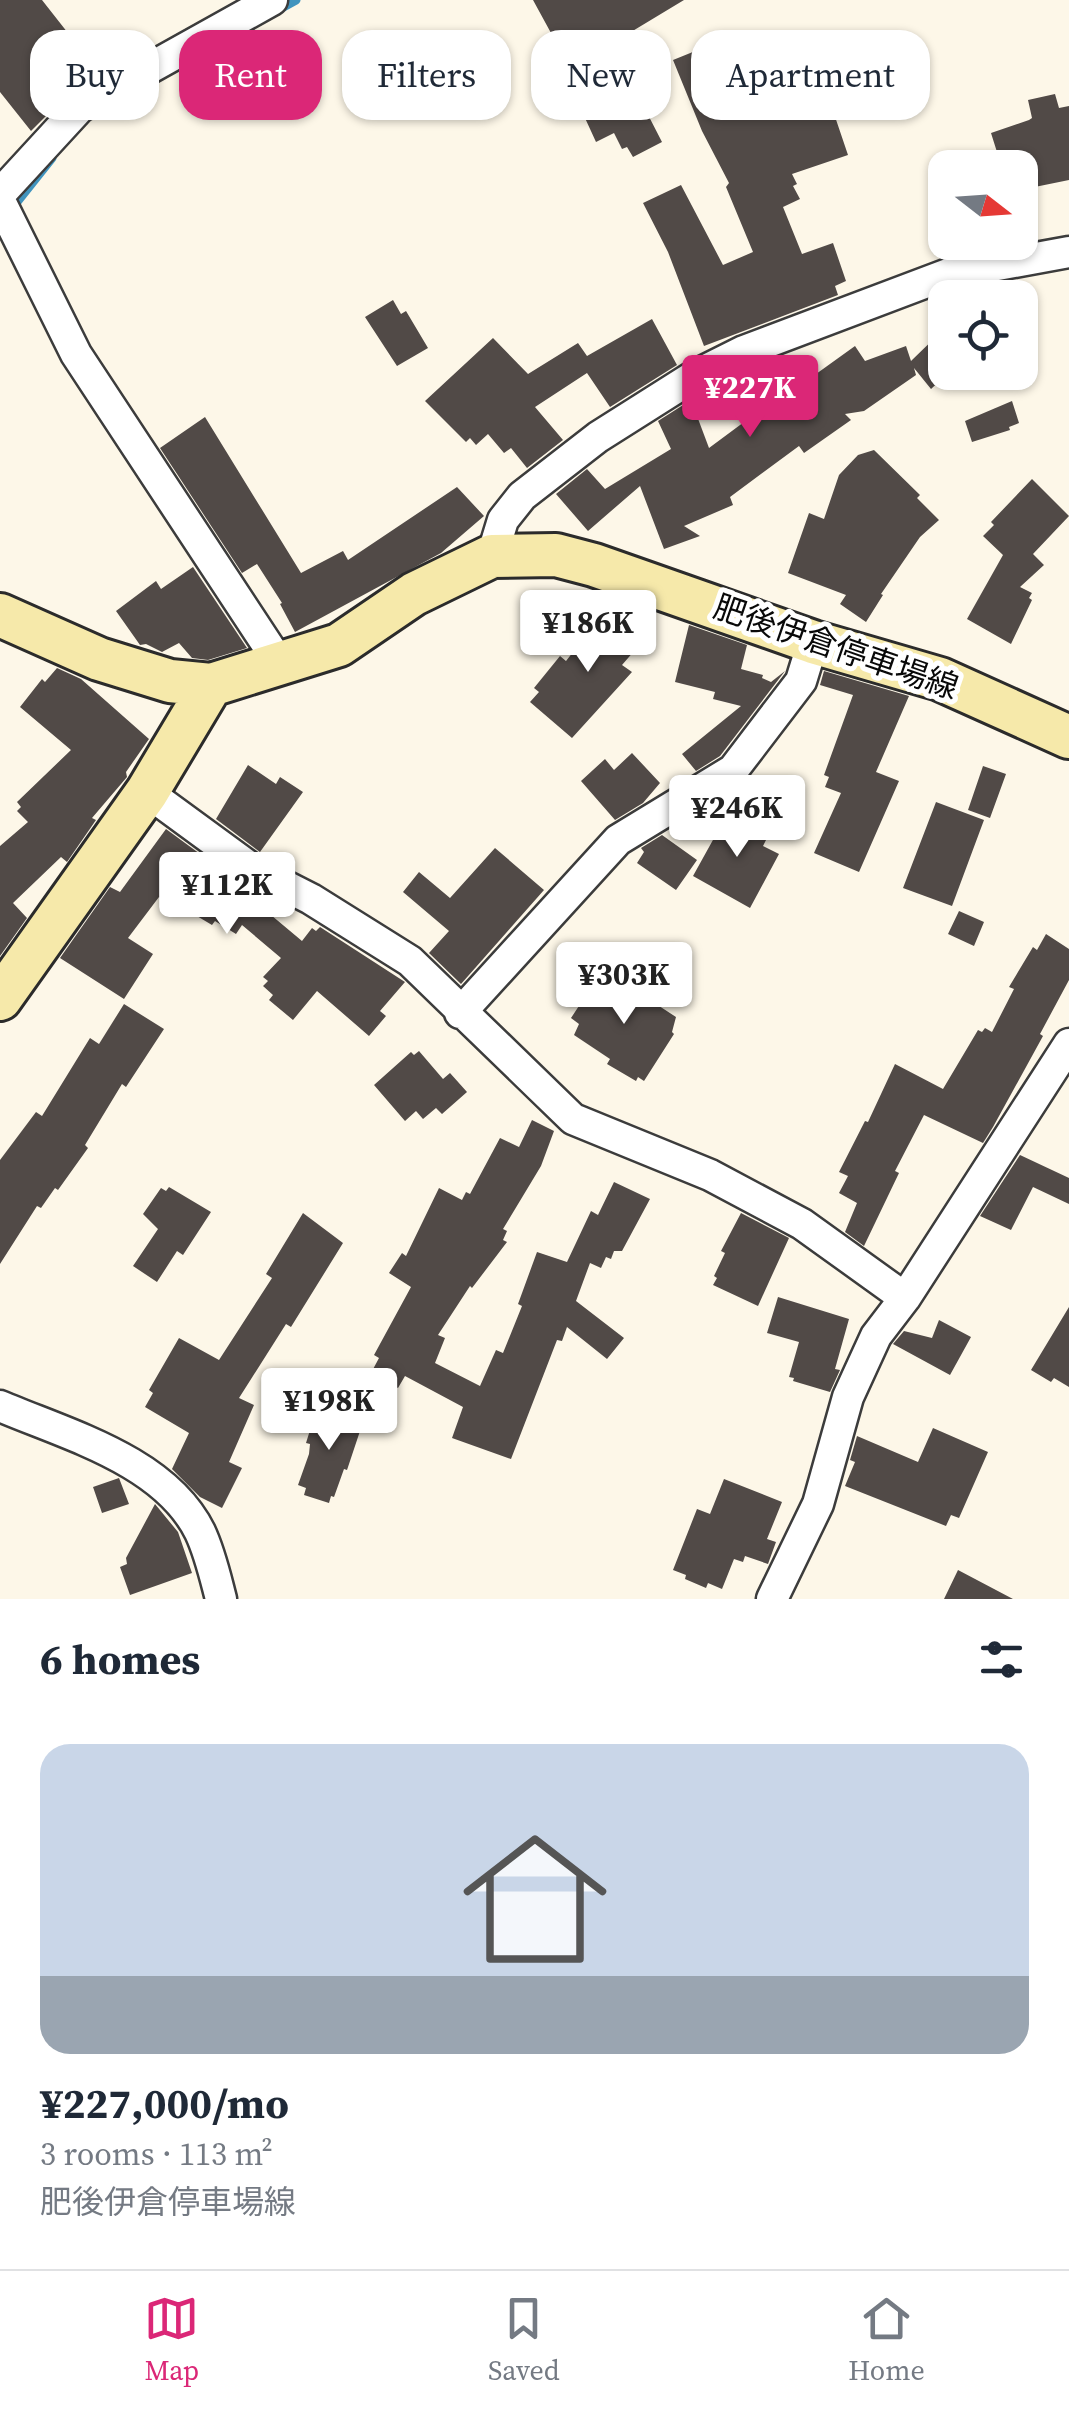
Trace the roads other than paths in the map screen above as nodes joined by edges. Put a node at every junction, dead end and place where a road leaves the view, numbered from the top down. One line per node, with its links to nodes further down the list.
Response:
1 (272, 0): 2 (street)
2 (0, 197): 7 (street)
3 (1069, 252): 4 (street)
4 (492, 556): 6 (main road, 肥後伊倉停車場線); 7 (main road, 肥後伊倉停車場線)
5 (0, 614): 8 (main road)
6 (813, 642): 9 (main road, 肥後伊倉停車場線); 12 (street)
7 (280, 664): 8 (main road, 肥後伊倉停車場線)
8 (211, 685): 10 (main road)
9 (1069, 737)
10 (147, 792): 11 (main road); 12 (street)
11 (0, 999)
12 (460, 1013): 14 (street)
13 (1069, 1044): 14 (street)
14 (906, 1298): 17 (street)
15 (0, 1406): 16 (street)
16 (221, 1599)
17 (772, 1599)

